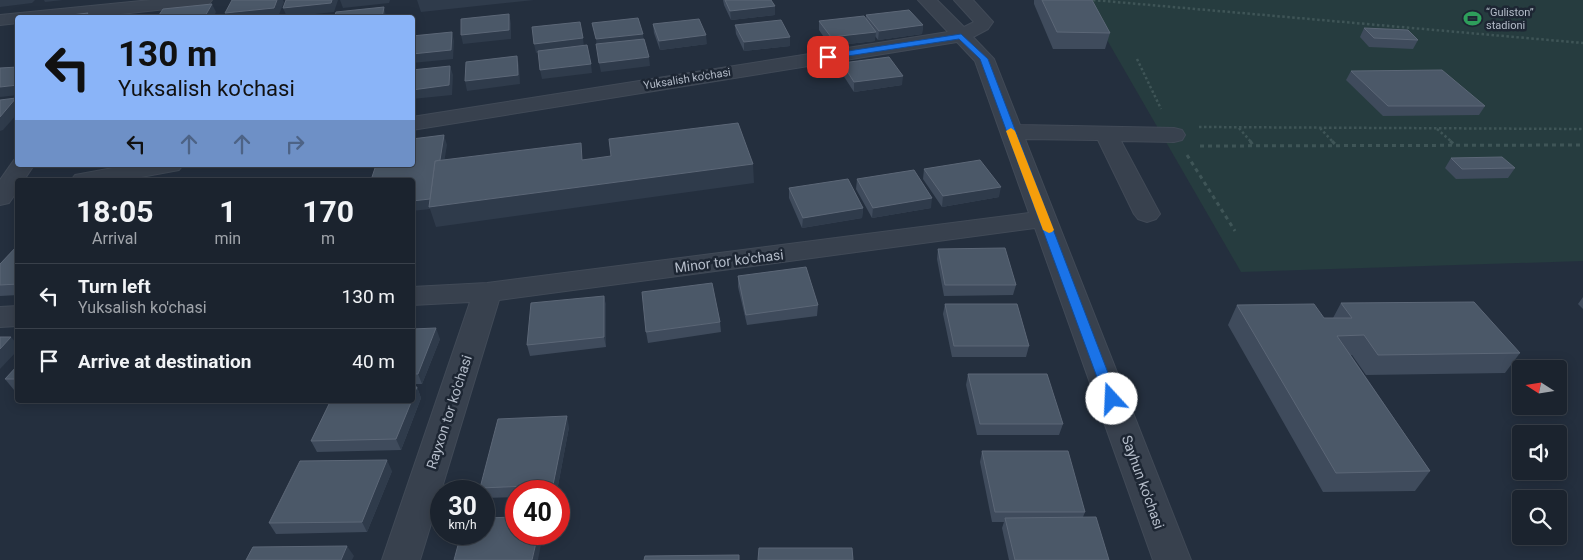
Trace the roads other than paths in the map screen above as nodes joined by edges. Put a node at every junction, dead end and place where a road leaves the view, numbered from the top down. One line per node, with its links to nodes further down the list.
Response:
1 (203, 0): 4 (street)
2 (927, 0): 8 (street, Sayhun ko'chasi)
3 (963, 0): 8 (street, Yuksalish ko'chasi)
4 (126, 8): 5 (street)
5 (57, 15)
6 (15, 18): 7 (street)
7 (0, 20)
8 (961, 36): 9 (street, Yuksalish ko'chasi); 11 (street, Sayhun ko'chasi)
9 (415, 124)
10 (1182, 131): 12 (street)
11 (1012, 132): 12 (street); 18 (street, Sayhun ko'chasi)
12 (1106, 134): 17 (street)
13 (21, 167): 16 (street)
14 (159, 167): 15 (street)
15 (95, 178)
16 (5, 194)
17 (1147, 214)
18 (1045, 219): 19 (street, Minor tor ko'chasi); 24 (street, Sayhun ko'chasi)
19 (487, 292): 20 (street, Minor tor ko'chasi); 23 (street, Rayxon tor ko'chasi)
20 (415, 296)
21 (15, 316): 22 (street)
22 (0, 317)
23 (401, 560)
24 (1172, 560)

